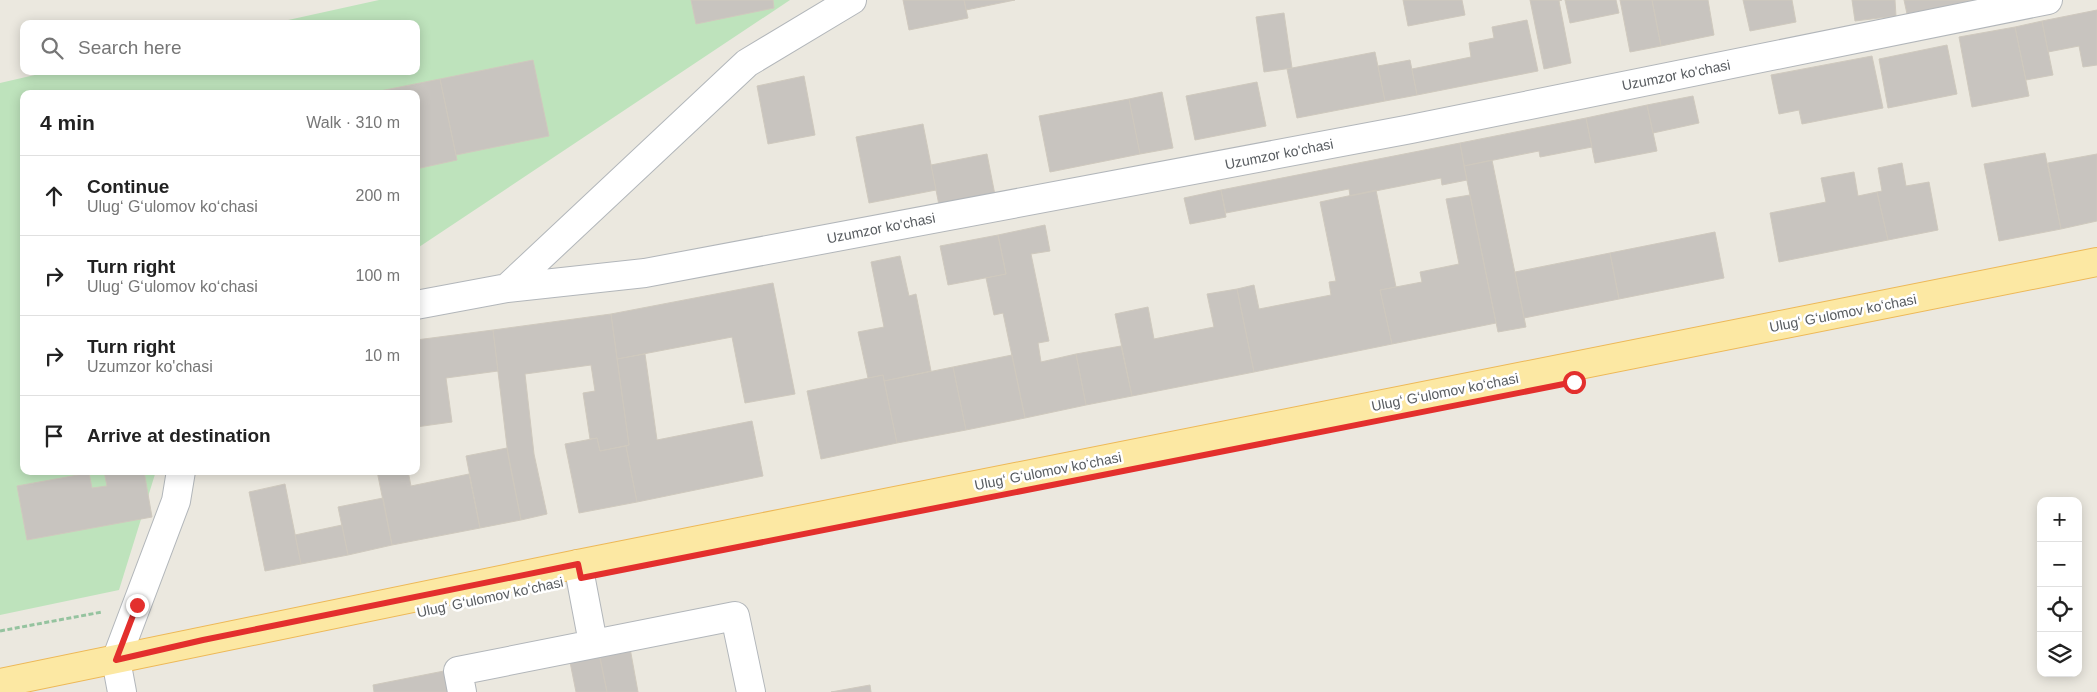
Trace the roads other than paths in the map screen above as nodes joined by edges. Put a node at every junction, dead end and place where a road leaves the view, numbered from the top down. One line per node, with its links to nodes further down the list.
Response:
1 (852, 0): 5 (street)
2 (2048, 0): 5 (street, Uzumzor ko'chasi)
3 (2097, 262): 8 (main road, Ulugʻ Gʻulomov koʻchasi)
4 (2097, 276): 8 (main road, Ulugʻ Gʻulomov koʻchasi)
5 (506, 288): 6 (street, Uzumzor ko'chasi)
6 (420, 304)
7 (180, 475): 10 (street)
8 (579, 571): 9 (street); 10 (main road, Ulugʻ Gʻulomov koʻchasi)
9 (593, 643): 11 (street); 14 (street)
10 (119, 675): 12 (main road, Ulugʻ Gʻulomov koʻchasi); 13 (main road, Ulugʻ Gʻulomov koʻchasi)
11 (460, 682)
12 (0, 683)
13 (31, 692)
14 (751, 692)

